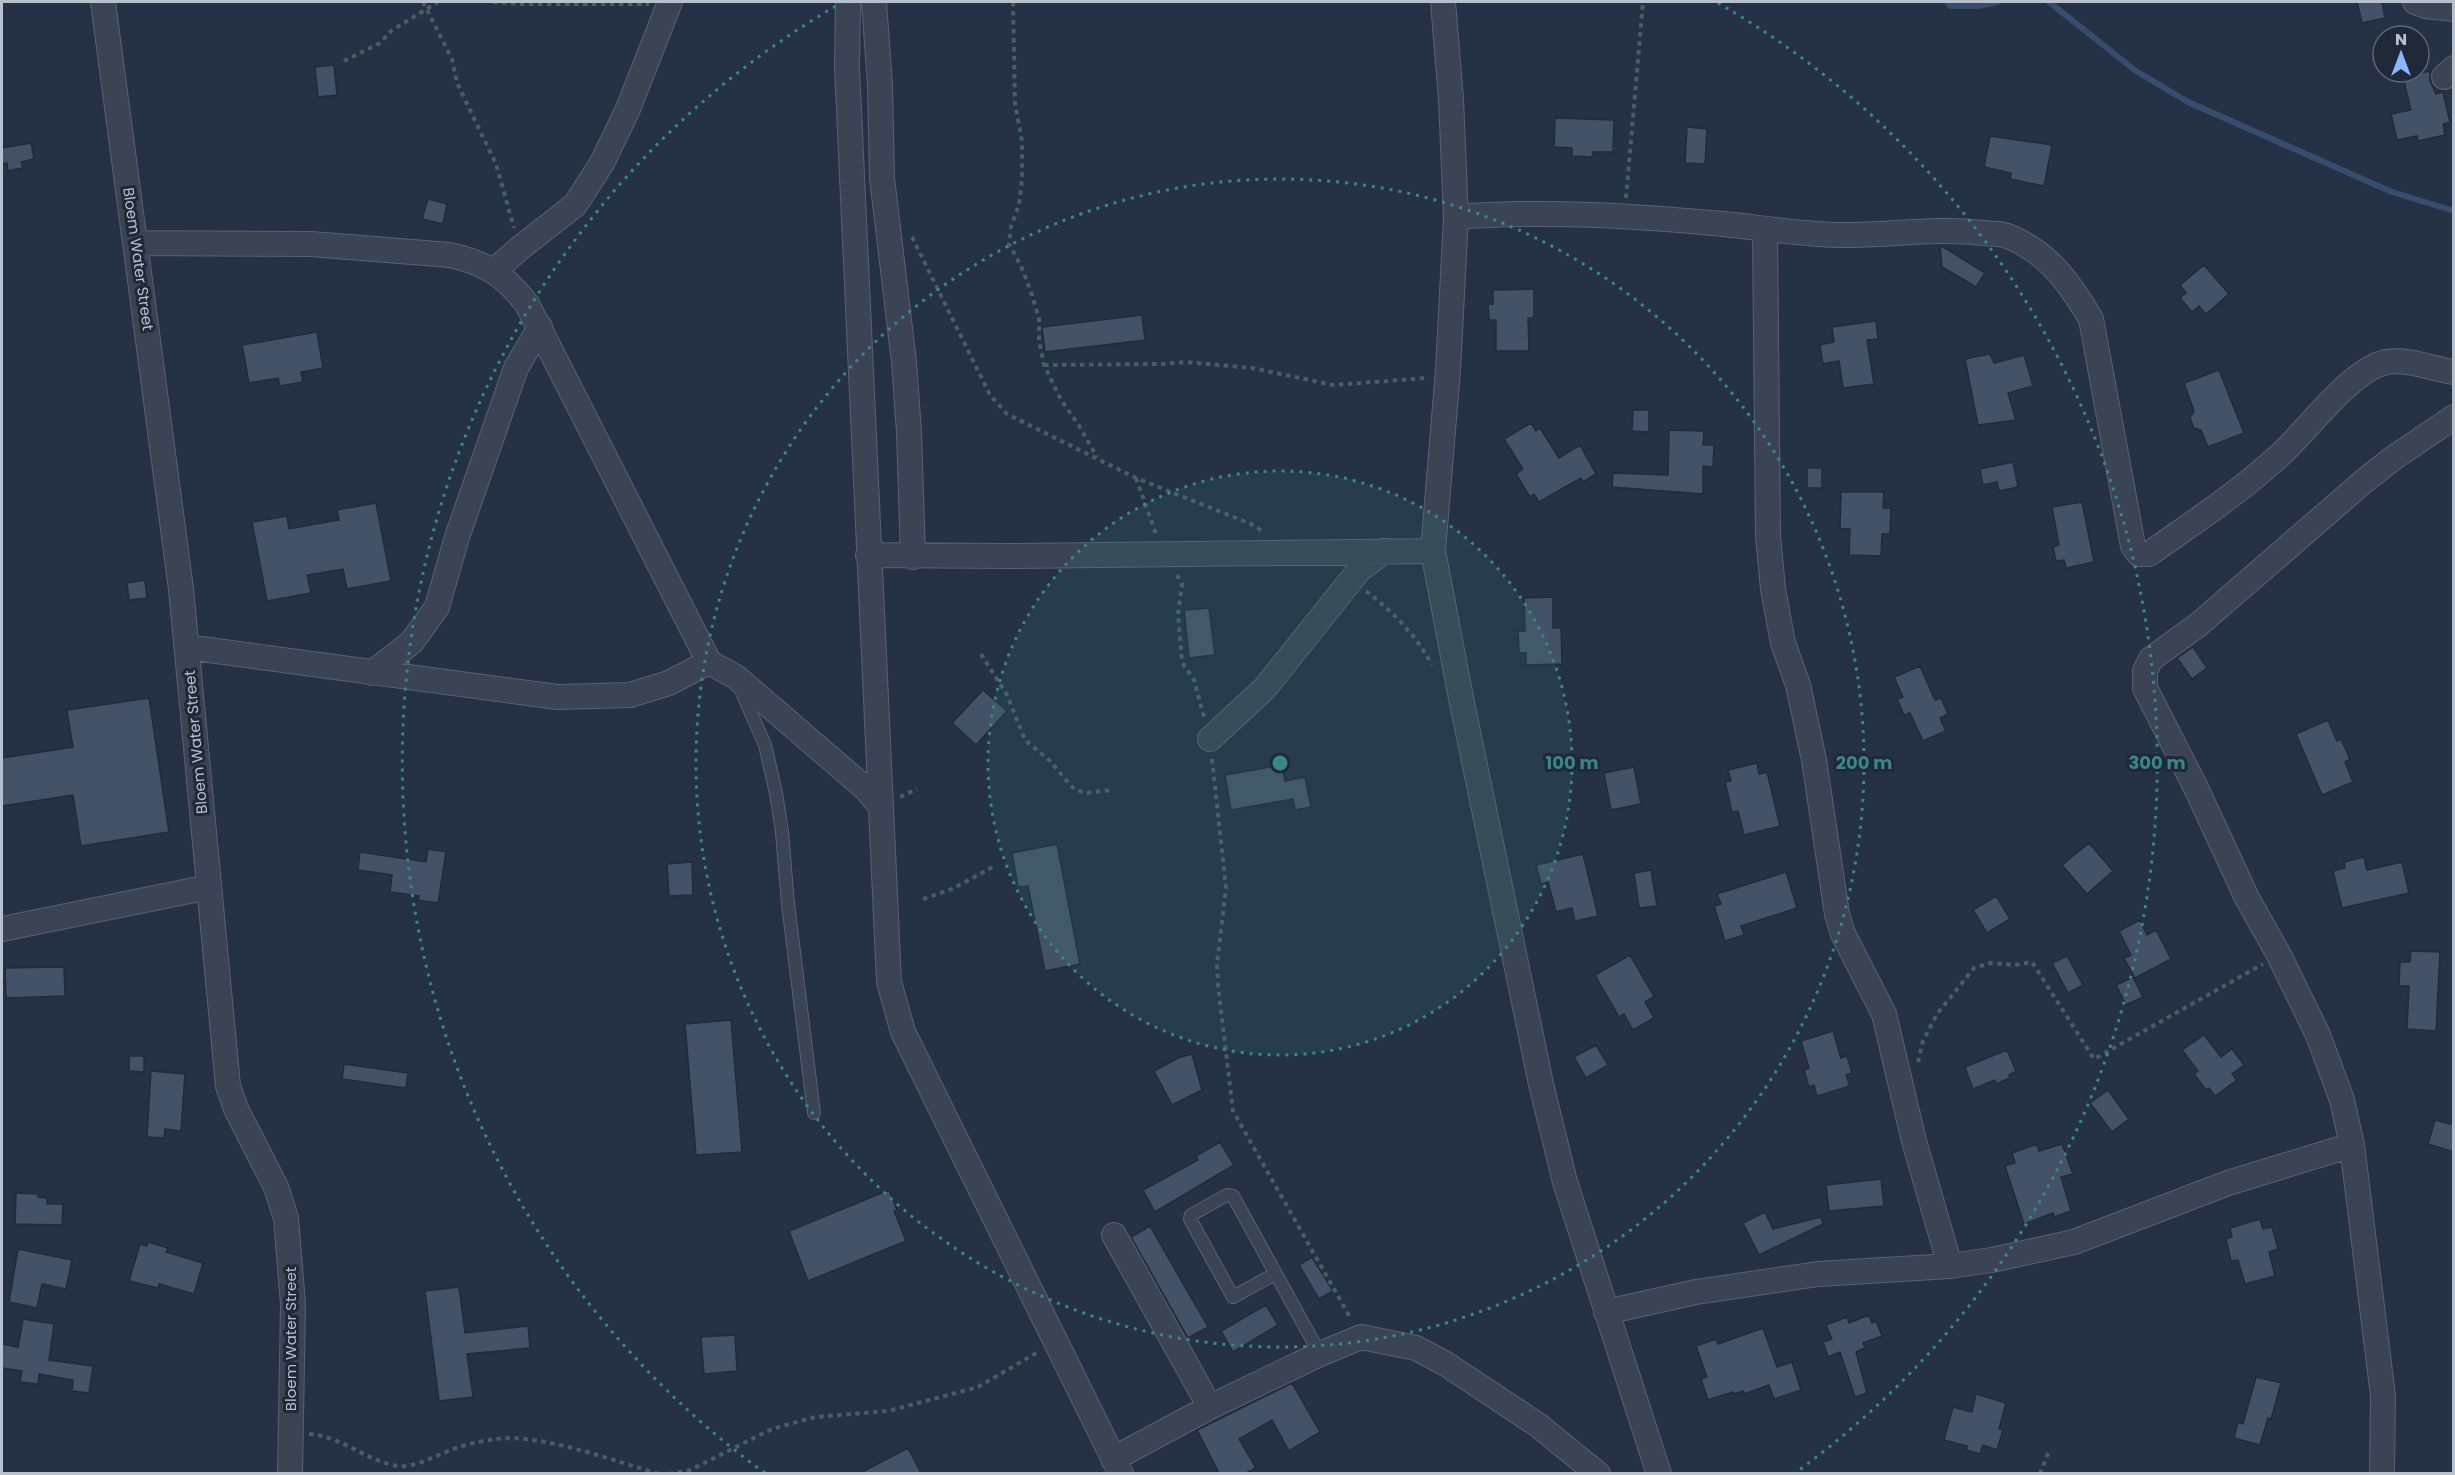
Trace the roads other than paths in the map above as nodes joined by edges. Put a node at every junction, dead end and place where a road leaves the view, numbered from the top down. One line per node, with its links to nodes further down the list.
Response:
1 (103, 2): 10 (street, Bloem Water Street)
2 (848, 2): 17 (street)
3 (874, 2): 18 (street)
4 (1443, 2): 8 (street)
5 (2415, 2): 7 (street)
6 (670, 3): 11 (street)
7 (2454, 9)
8 (1456, 217): 9 (street); 16 (street)
9 (1765, 230): 13 (street); 30 (street)
10 (136, 243): 11 (street); 19 (street, Bloem Water Street)
11 (494, 271): 12 (street)
12 (540, 327): 20 (street); 21 (street)
13 (2454, 372)
14 (2454, 417): 28 (street)
15 (1385, 551): 16 (street); 18 (street); 23 (street)
16 (1433, 551): 32 (street)
17 (868, 555): 18 (street); 24 (street)
18 (913, 557)
19 (187, 647): 21 (street); 25 (street, Bloem Water Street)
20 (709, 662): 21 (street); 22 (street)
21 (372, 674)
22 (736, 677): 24 (street); 27 (lane)
23 (1210, 739)
24 (880, 806): 35 (street)
25 (209, 887): 26 (street); 36 (street, Bloem Water Street)
26 (2, 929)
27 (814, 1113)
28 (2352, 1145): 30 (street); 39 (street)
29 (1114, 1235): 34 (street)
30 (1950, 1266): 32 (street)
31 (1275, 1274): 31 (lane); 33 (lane)
32 (1606, 1312): 38 (street)
33 (1320, 1354): 34 (street); 37 (street)
34 (1210, 1407): 35 (street)
35 (1117, 1466)
36 (290, 1473)
37 (1598, 1473)
38 (1659, 1473)
39 (2382, 1473)

